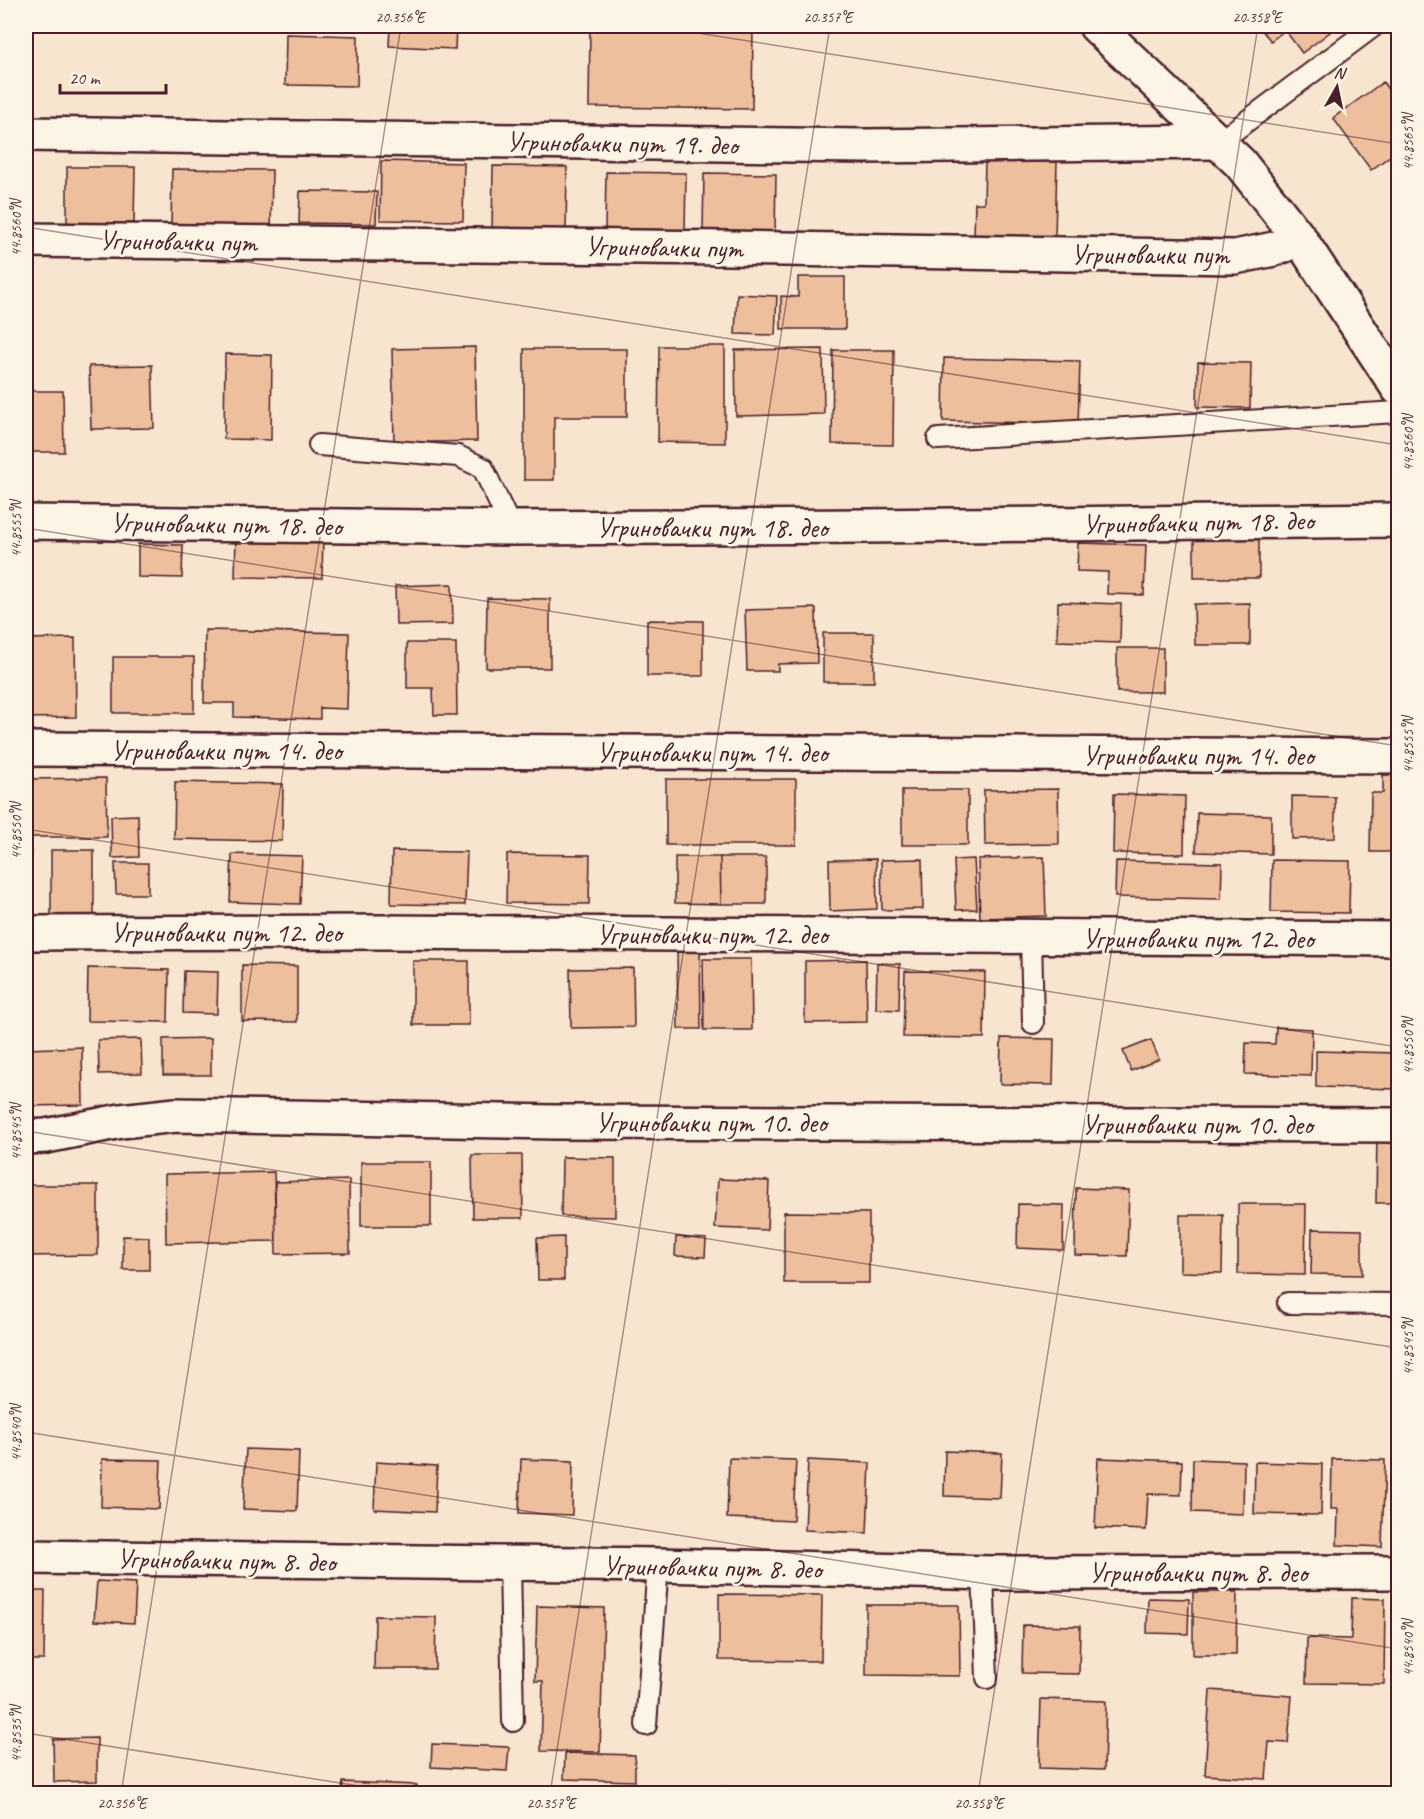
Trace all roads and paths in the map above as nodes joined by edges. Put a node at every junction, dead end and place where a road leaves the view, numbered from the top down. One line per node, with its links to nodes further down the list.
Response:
1 (1096, 26): 4 (street)
2 (1374, 26): 4 (lane)
3 (26, 134): 4 (street, Угриновачки пут 19. део)
4 (1220, 142): 5 (street)
5 (1300, 239): 6 (street, Угриновачки пут); 7 (street)
6 (26, 240)
7 (1398, 388)
8 (1398, 412): 9 (lane)
9 (938, 439)
10 (319, 445): 13 (lane)
11 (1398, 520): 13 (street, Угриновачки пут 18. део)
12 (26, 522): 13 (street, Угриновачки пут 18. део)
13 (511, 528)
14 (26, 749): 15 (street, Угриновачки пут 14. део)
15 (1398, 756)
16 (26, 933): 17 (street, Угриновачки пут 12. део)
17 (1031, 937): 18 (street, Угриновачки пут 12. део); 19 (lane)
18 (1398, 939)
19 (1033, 1023)
20 (1398, 1125): 21 (street, Угриновачки пут 10. део)
21 (26, 1137)
22 (1288, 1303): 23 (lane)
23 (1398, 1304)
24 (26, 1557): 25 (street, Угриновачки пут 8. део)
25 (510, 1563): 26 (street, Угриновачки пут 8. део); 30 (lane)
26 (658, 1565): 27 (street, Угриновачки пут 8. део); 31 (lane)
27 (983, 1572): 28 (street, Угриновачки пут 8. део); 29 (lane)
28 (1398, 1572)
29 (987, 1678)
30 (513, 1721)
31 (646, 1725)

